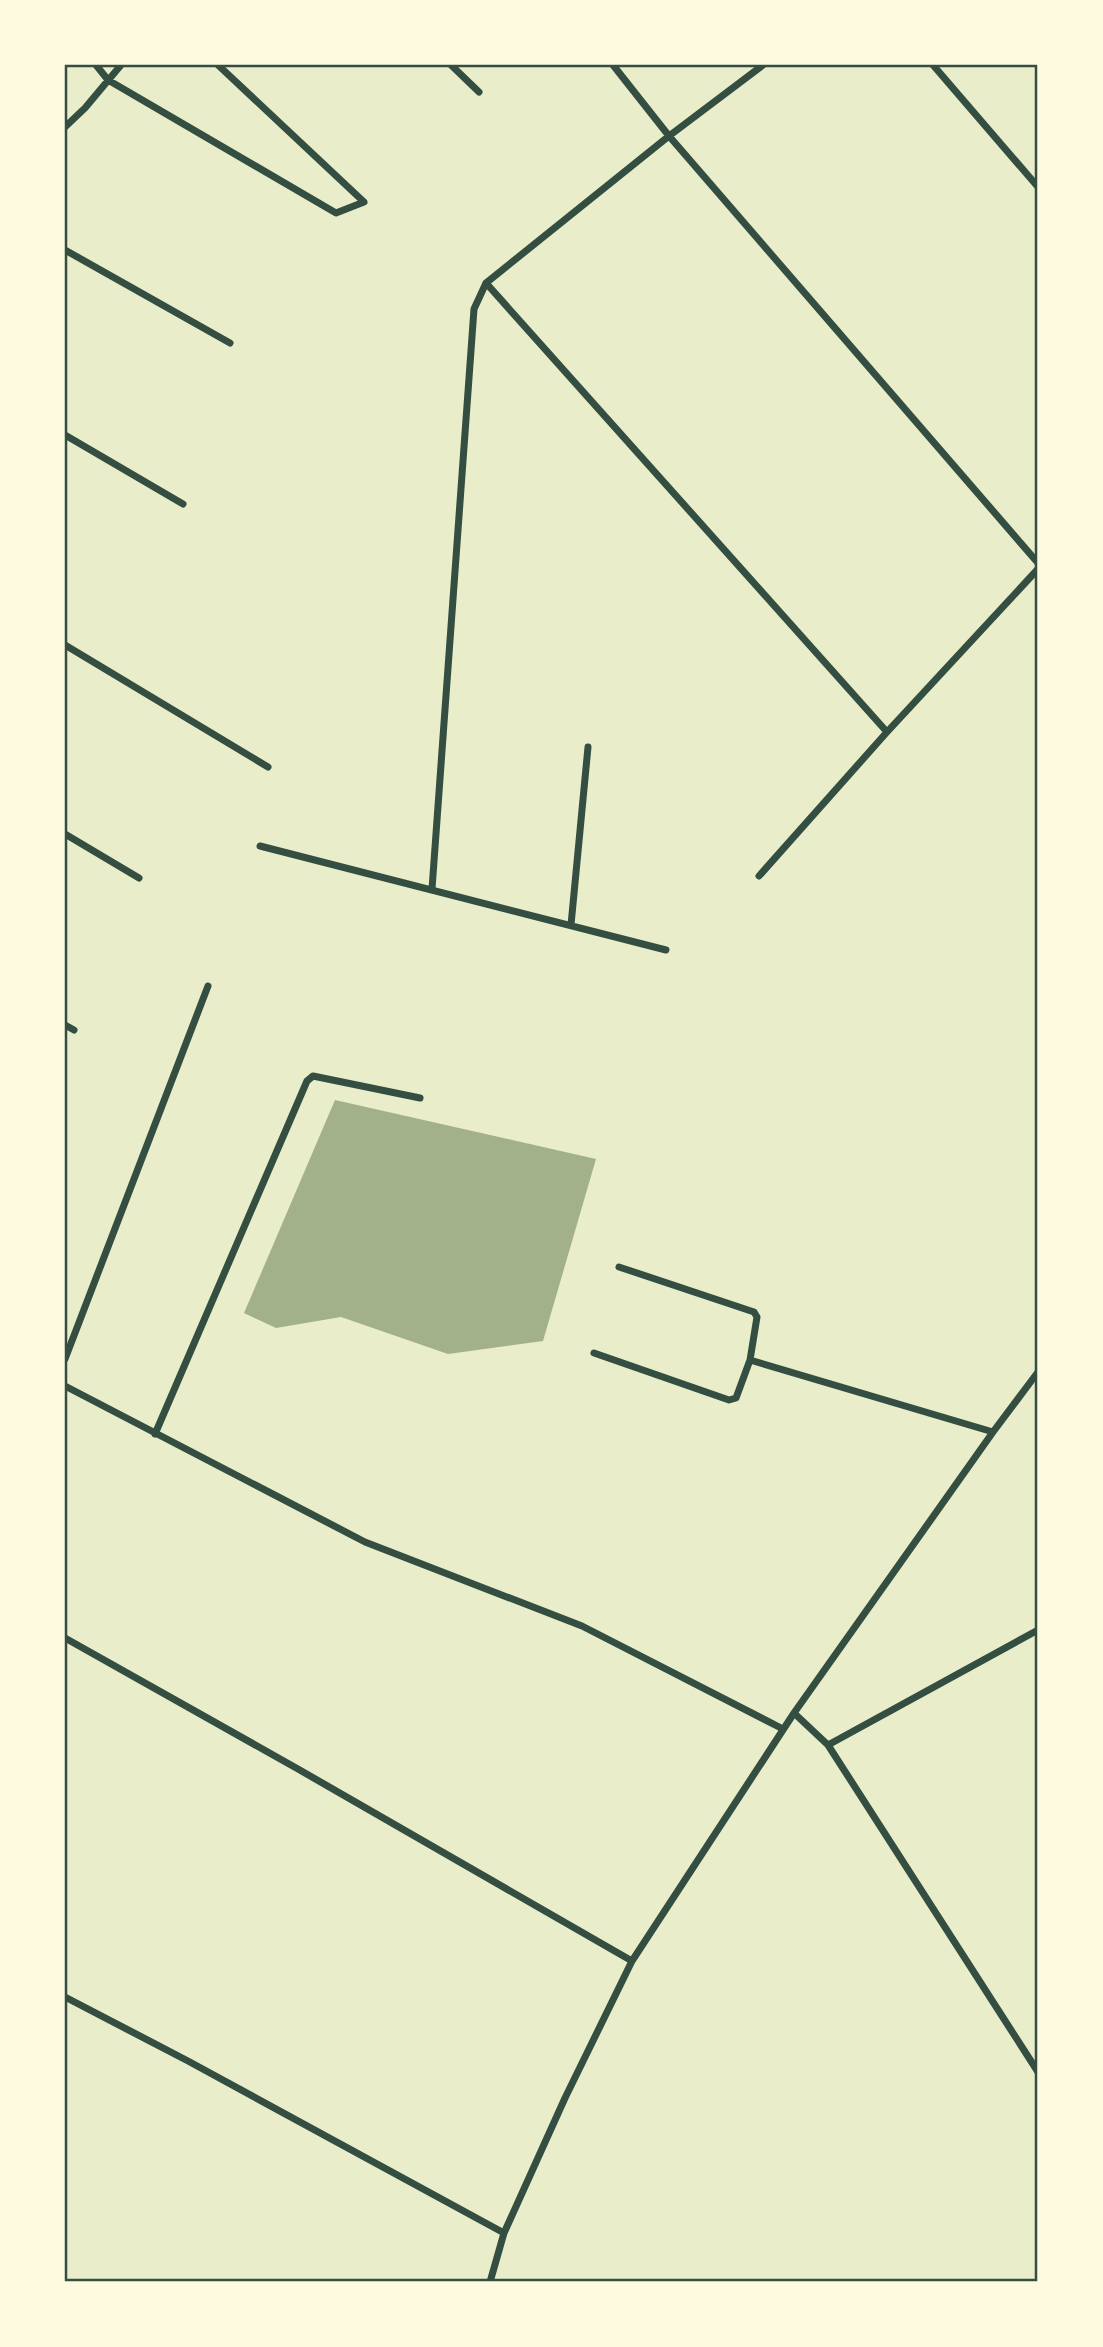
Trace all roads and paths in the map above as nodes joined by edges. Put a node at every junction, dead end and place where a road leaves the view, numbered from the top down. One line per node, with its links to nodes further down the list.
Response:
1 (96, 65): 8 (street)
2 (121, 65): 8 (street)
3 (218, 65): 8 (street)
4 (451, 65): 9 (street)
5 (612, 65): 11 (street)
6 (763, 65): 11 (street)
7 (933, 65): 12 (street)
8 (108, 80): 10 (street)
9 (479, 92)
10 (65, 127)
11 (669, 136): 14 (street); 18 (street)
12 (1038, 187)
13 (65, 250): 15 (street)
14 (486, 283): 21 (street); 28 (street)
15 (230, 343)
16 (65, 435): 17 (street)
17 (183, 504)
18 (1038, 563)
19 (1038, 569): 21 (street)
20 (65, 645): 23 (street)
21 (887, 732): 26 (street)
22 (588, 747): 29 (street)
23 (268, 767)
24 (65, 834): 27 (street)
25 (260, 846): 28 (street)
26 (759, 876)
27 (139, 878)
28 (432, 889): 29 (street)
29 (571, 925): 30 (street)
30 (666, 950)
31 (208, 986): 37 (street)
32 (65, 1025): 33 (street)
33 (74, 1030)
34 (420, 1098): 42 (street)
35 (618, 1267): 38 (street)
36 (594, 1353): 38 (street)
37 (65, 1359)
38 (750, 1360): 41 (street)
39 (1038, 1372): 41 (street)
40 (65, 1387): 42 (street)
41 (993, 1432): 45 (street)
42 (155, 1433): 46 (street)
43 (1038, 1630): 47 (street)
44 (65, 1638): 48 (street)
45 (794, 1713): 46 (street); 47 (street)
46 (783, 1729): 48 (street)
47 (828, 1745): 50 (street)
48 (632, 1961): 51 (street)
49 (65, 1997): 51 (street)
50 (1038, 2073)
51 (504, 2233): 52 (street)
52 (490, 2282)

